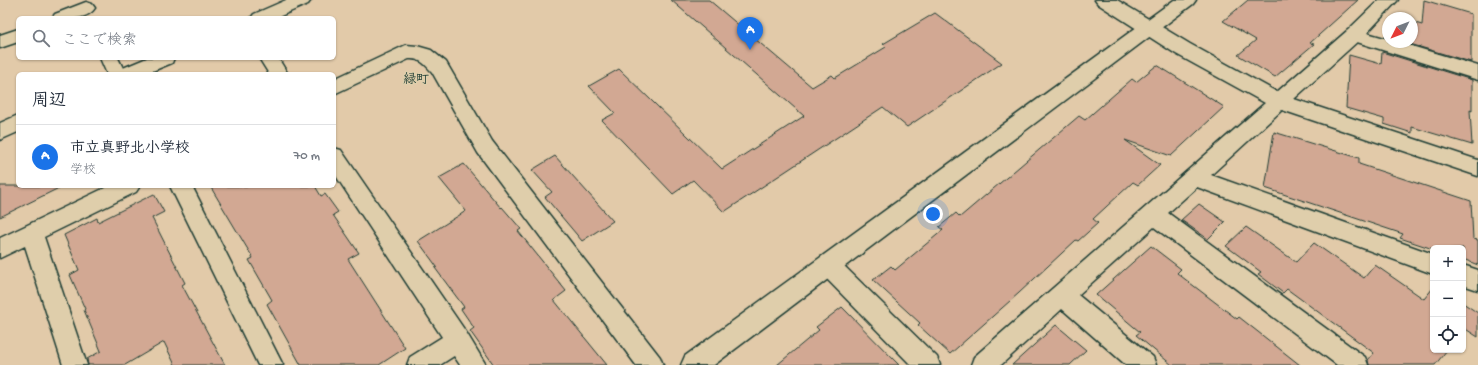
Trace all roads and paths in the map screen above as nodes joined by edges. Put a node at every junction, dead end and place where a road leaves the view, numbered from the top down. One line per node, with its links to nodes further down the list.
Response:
1 (302, 0): 7 (street)
2 (1104, 0): 8 (street)
3 (1188, 0): 8 (street)
4 (1389, 0): 9 (street)
5 (86, 9): 6 (street)
6 (67, 16)
7 (265, 16)
8 (1149, 28): 20 (street); 32 (street)
9 (1354, 35): 18 (street); 20 (street)
10 (16, 36): 11 (street)
11 (0, 42)
12 (110, 60): 15 (street)
13 (160, 60): 16 (street)
14 (269, 60): 17 (street)
15 (115, 72)
16 (132, 72)
17 (278, 72)
18 (1478, 73)
19 (336, 86): 41 (street)
20 (1280, 102): 24 (street); 25 (street)
21 (16, 124): 22 (street)
22 (0, 132)
23 (336, 159): 36 (street)
24 (1478, 168)
25 (1194, 177): 28 (street); 31 (street)
26 (125, 188): 29 (street)
27 (182, 188): 38 (street)
28 (1153, 214): 35 (street); 46 (street)
29 (32, 233): 30 (street); 37 (street)
30 (0, 248)
31 (1430, 263)
32 (829, 266): 42 (street); 43 (street)
33 (1466, 276): 34 (street)
34 (1478, 280)
35 (1062, 295): 44 (street); 45 (street)
36 (458, 340): 39 (street); 40 (street)
37 (75, 365)
38 (271, 365)
39 (419, 365)
40 (474, 365)
41 (652, 365)
42 (694, 365)
43 (928, 365)
44 (983, 365)
45 (1144, 365)
46 (1356, 365)

